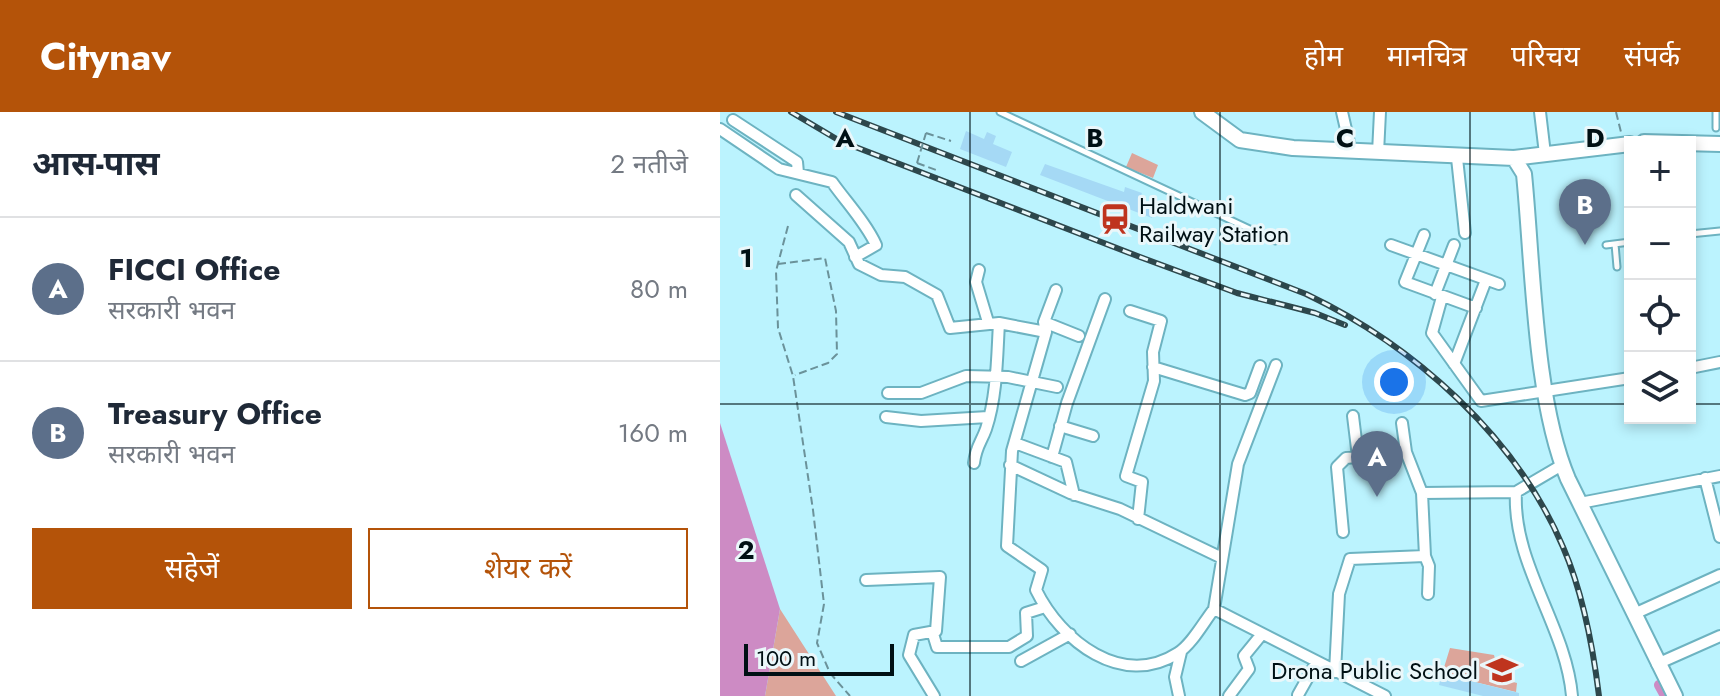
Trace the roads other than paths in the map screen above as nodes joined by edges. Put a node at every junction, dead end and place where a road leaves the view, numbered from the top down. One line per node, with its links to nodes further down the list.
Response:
1 (1000, 112): 24 (lane)
2 (1342, 112): 13 (street)
3 (1380, 112): 14 (street)
4 (1540, 112): 15 (street)
5 (1716, 112): 8 (lane)
6 (1211, 115): 13 (street)
7 (733, 120): 18 (street)
8 (1716, 128)
9 (720, 129): 18 (street)
10 (1696, 143): 12 (street)
11 (1624, 144): 15 (street)
12 (1720, 144)
13 (1351, 151): 14 (street)
14 (1378, 153): 16 (street)
15 (1545, 154): 17 (street)
16 (1457, 158): 17 (street); 21 (street)
17 (1514, 158): 55 (street)
18 (798, 173): 31 (street)
19 (796, 195): 31 (street)
20 (1720, 231): 22 (lane)
21 (1465, 233)
22 (1696, 233)
23 (1424, 235): 30 (street)
24 (1275, 241)
25 (1624, 243): 26 (lane)
26 (1615, 244): 29 (lane); 33 (lane)
27 (1391, 245): 30 (street)
28 (1454, 245): 32 (street)
29 (1606, 245)
30 (1417, 254): 32 (street); 38 (street)
31 (855, 257): 42 (street)
32 (1446, 266): 35 (street); 38 (street)
33 (1617, 267)
34 (979, 270): 42 (street)
35 (1486, 280): 36 (street); 40 (street)
36 (1499, 284)
37 (1056, 290): 43 (street)
38 (1439, 295): 40 (street); 46 (street)
39 (1105, 299): 61 (street)
40 (1476, 308): 46 (street)
41 (1130, 311): 49 (street)
42 (993, 322): 43 (street); 51 (street)
43 (1045, 327): 44 (street); 53 (street)
44 (1079, 336)
45 (1720, 362): 50 (street)
46 (1454, 364): 55 (street)
47 (1276, 365): 80 (street)
48 (1260, 366): 49 (street)
49 (1153, 367): 76 (street)
50 (1696, 367)
51 (996, 377): 53 (street); 56 (street); 59 (street)
52 (1624, 379): 55 (street)
53 (1033, 384): 54 (street); 63 (street)
54 (1057, 387)
55 (1547, 392): 69 (street)
56 (888, 393)
57 (1353, 416): 66 (street)
58 (886, 417): 59 (street)
59 (988, 417): 67 (street)
60 (1402, 423): 64 (street)
61 (1060, 426): 62 (street); 65 (street)
62 (1093, 436)
63 (1015, 443): 65 (street); 68 (street)
64 (1406, 452): 66 (street); 73 (street)
65 (1052, 457): 74 (street)
66 (1358, 457): 77 (street)
67 (974, 463)
68 (1010, 465): 74 (street); 84 (street)
69 (1562, 465): 72 (street); 75 (street)
70 (1720, 476): 71 (street)
71 (1705, 478): 75 (street); 78 (street)
72 (1516, 492): 73 (street); 101 (street)
73 (1422, 493): 79 (street)
74 (1074, 495): 76 (street)
75 (1580, 503): 86 (street)
76 (1138, 519): 80 (street)
77 (1343, 532)
78 (1720, 537)
79 (1425, 556): 83 (street); 95 (street)
80 (1222, 558): 85 (street)
81 (1720, 575): 86 (street)
82 (866, 580): 87 (street)
83 (1428, 594)
84 (1045, 607): 87 (street); 88 (street)
85 (1214, 609): 89 (street); 91 (street)
86 (1634, 614): 94 (street)
87 (933, 634): 98 (street)
88 (1070, 634): 91 (street); 92 (street)
89 (1262, 634): 93 (street); 100 (street)
90 (1720, 636): 94 (street)
91 (1181, 652): 99 (street)
92 (1021, 661)
93 (1316, 663): 95 (street); 96 (street)
94 (1657, 664): 102 (street)
95 (1335, 672): 97 (street)
96 (1298, 695)
97 (1379, 695)
98 (934, 696)
99 (1179, 696)
100 (1229, 696)
101 (1572, 696)
102 (1675, 696)

